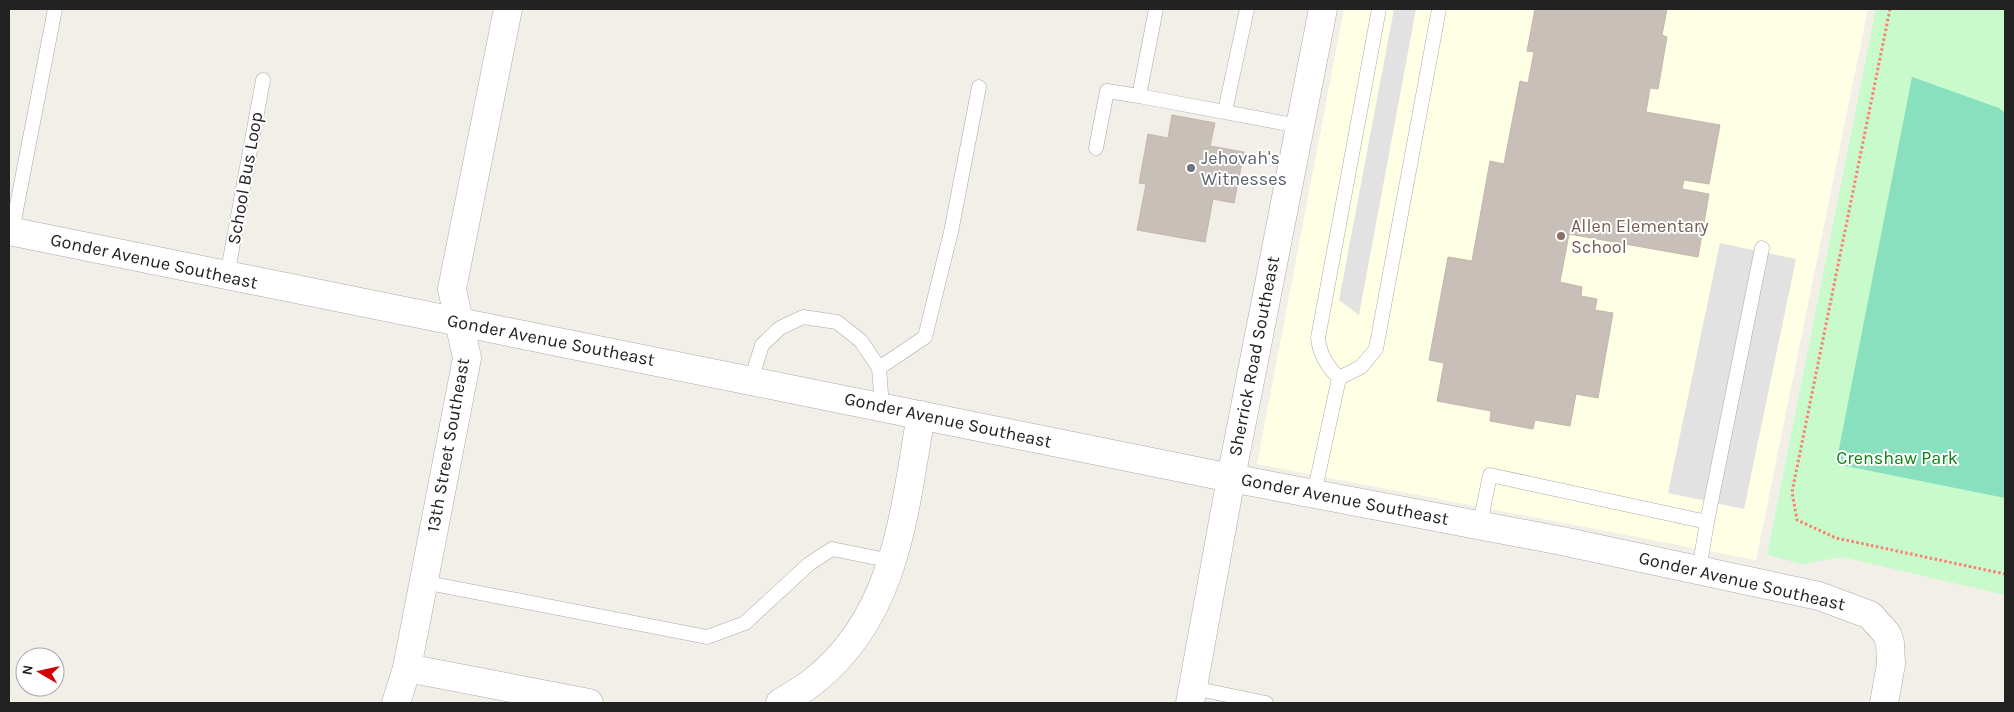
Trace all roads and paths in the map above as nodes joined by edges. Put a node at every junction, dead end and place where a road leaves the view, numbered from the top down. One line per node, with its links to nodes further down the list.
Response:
1 (56, 9): 15 (lane)
2 (508, 9): 18 (street, 13th Street Southeast)
3 (1156, 9): 11 (lane)
4 (1247, 9): 12 (lane)
5 (1323, 9): 13 (street, Sherrick Road Southeast)
6 (1380, 9): 20 (lane)
7 (1439, 9): 20 (lane)
8 (1890, 9): 30 (path)
9 (263, 80): 17 (lane, School Bus Loop)
10 (978, 87): 19 (lane)
11 (1139, 96): 12 (lane); 14 (lane)
12 (1225, 111): 13 (lane)
13 (1299, 126): 24 (street, Sherrick Road Southeast)
14 (1096, 148)
15 (10, 231): 17 (street, Gonder Avenue Southeast)
16 (1762, 248): 26 (lane)
17 (227, 276): 18 (street, Gonder Avenue Southeast)
18 (458, 321): 21 (street, Gonder Avenue Southeast); 31 (street, 13th Street Southeast)
19 (879, 368): 21 (lane); 22 (lane)
20 (1339, 378): 25 (lane)
21 (751, 380): 22 (street, Gonder Avenue Southeast)
22 (882, 407): 23 (street, Gonder Avenue Southeast)
23 (921, 415): 24 (street, Gonder Avenue Southeast); 28 (street)
24 (1231, 478): 25 (street, Gonder Avenue Southeast); 33 (street, Sherrick Road Southeast)
25 (1314, 494): 27 (street, Gonder Avenue Southeast)
26 (1707, 522): 27 (lane); 29 (lane)
27 (1480, 524): 29 (street, Gonder Avenue Southeast)
28 (892, 561): 31 (lane); 36 (street)
29 (1699, 570): 38 (street, Gonder Avenue Southeast)
30 (2005, 574)
31 (423, 582): 32 (street, 13th Street Southeast)
32 (407, 668): 34 (street, 13th Street Southeast); 35 (street)
33 (1191, 695): 37 (lane)
34 (396, 703)
35 (589, 703)
36 (780, 703)
37 (1266, 703)
38 (1884, 703)

